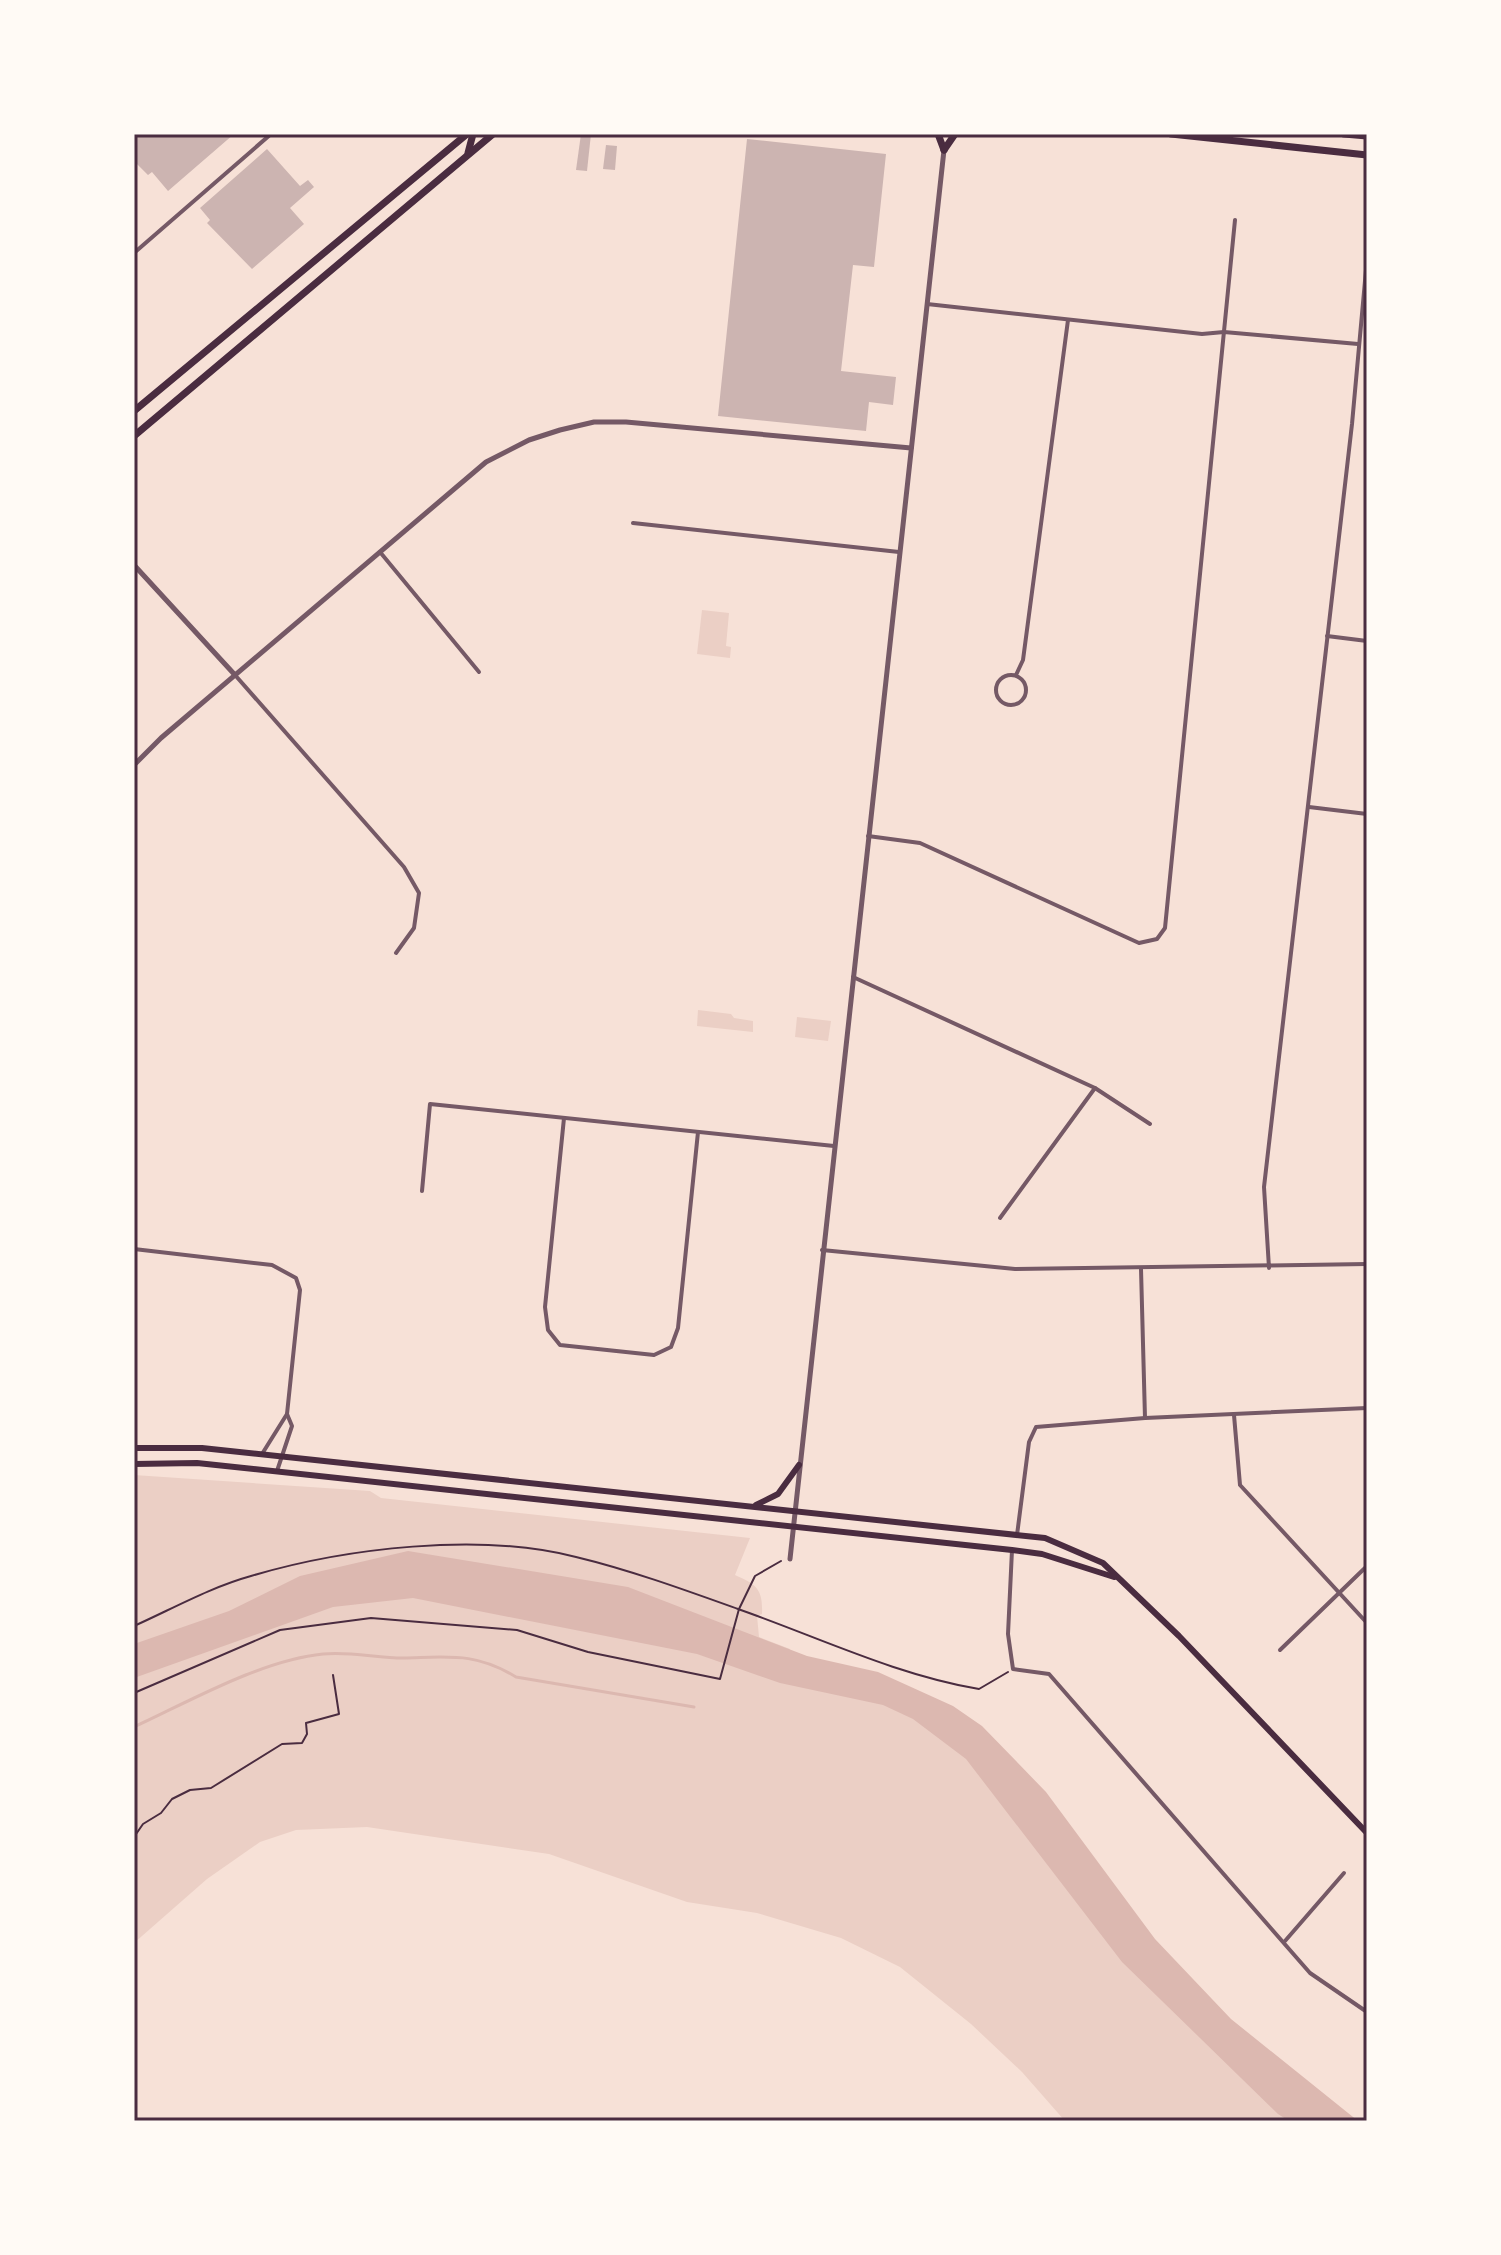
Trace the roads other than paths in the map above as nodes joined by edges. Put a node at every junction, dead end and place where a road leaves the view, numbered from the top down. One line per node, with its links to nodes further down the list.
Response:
1 (271, 134): 15 (street)
2 (467, 134): 21 (main road)
3 (473, 134): 12 (main road)
4 (493, 134): 12 (main road)
5 (938, 134): 11 (main road)
6 (946, 134): 11 (main road)
7 (955, 134): 11 (main road)
8 (1171, 134): 13 (main road)
9 (1344, 134): 10 (main road)
10 (1367, 136)
11 (944, 150): 17 (street)
12 (468, 155): 22 (main road)
13 (1367, 155)
14 (1235, 220): 19 (street)
15 (134, 253)
16 (1367, 259): 20 (street)
17 (927, 304): 18 (street); 23 (street)
18 (1068, 320): 19 (street); 32 (street)
19 (1224, 332): 20 (street); 36 (street)
20 (1359, 344): 28 (street)
21 (134, 411)
22 (134, 436)
23 (911, 448): 25 (street); 26 (street)
24 (633, 523): 26 (street)
25 (379, 550): 30 (street); 31 (street)
26 (899, 552): 36 (street)
27 (134, 565): 31 (street)
28 (1327, 636): 29 (street); 34 (street)
29 (1367, 641)
30 (479, 672)
31 (235, 675): 33 (street); 37 (street)
32 (1016, 675): 32 (street)
33 (134, 765)
34 (1309, 807): 35 (street); 49 (street)
35 (1367, 814)
36 (868, 836): 38 (street)
37 (396, 953)
38 (853, 977): 39 (street); 43 (street)
39 (1095, 1088): 41 (street); 45 (street)
40 (564, 1118): 42 (street); 42 (street); 44 (street)
41 (1150, 1124)
42 (698, 1132): 43 (street)
43 (834, 1146): 47 (street)
44 (422, 1191)
45 (1000, 1218)
46 (134, 1249): 52 (street)
47 (822, 1250): 50 (street); 59 (street)
48 (1367, 1264): 49 (street)
49 (1269, 1268): 50 (street)
50 (1141, 1269): 54 (street)
51 (1367, 1408): 53 (street)
52 (287, 1414): 56 (street); 57 (street)
53 (1234, 1415): 54 (street); 69 (street)
54 (1145, 1418): 64 (street)
55 (134, 1448): 56 (main road)
56 (262, 1454): 57 (main road)
57 (283, 1456): 60 (street); 61 (main road)
58 (134, 1464): 60 (main road)
59 (799, 1465): 61 (main road); 62 (street)
60 (277, 1471): 63 (main road)
61 (753, 1506): 62 (main road)
62 (793, 1510): 63 (street); 64 (main road)
63 (792, 1527): 65 (main road); 66 (street)
64 (1017, 1535): 68 (main road)
65 (1012, 1550): 68 (main road); 74 (street)
66 (786, 1559)
67 (1367, 1566): 69 (street)
68 (1115, 1577): 72 (main road)
69 (1339, 1593): 70 (street); 71 (street)
70 (1367, 1623)
71 (1280, 1650)
72 (1367, 1833)
73 (1344, 1873): 74 (street)
74 (1284, 1941): 75 (street)
75 (1367, 2012)

